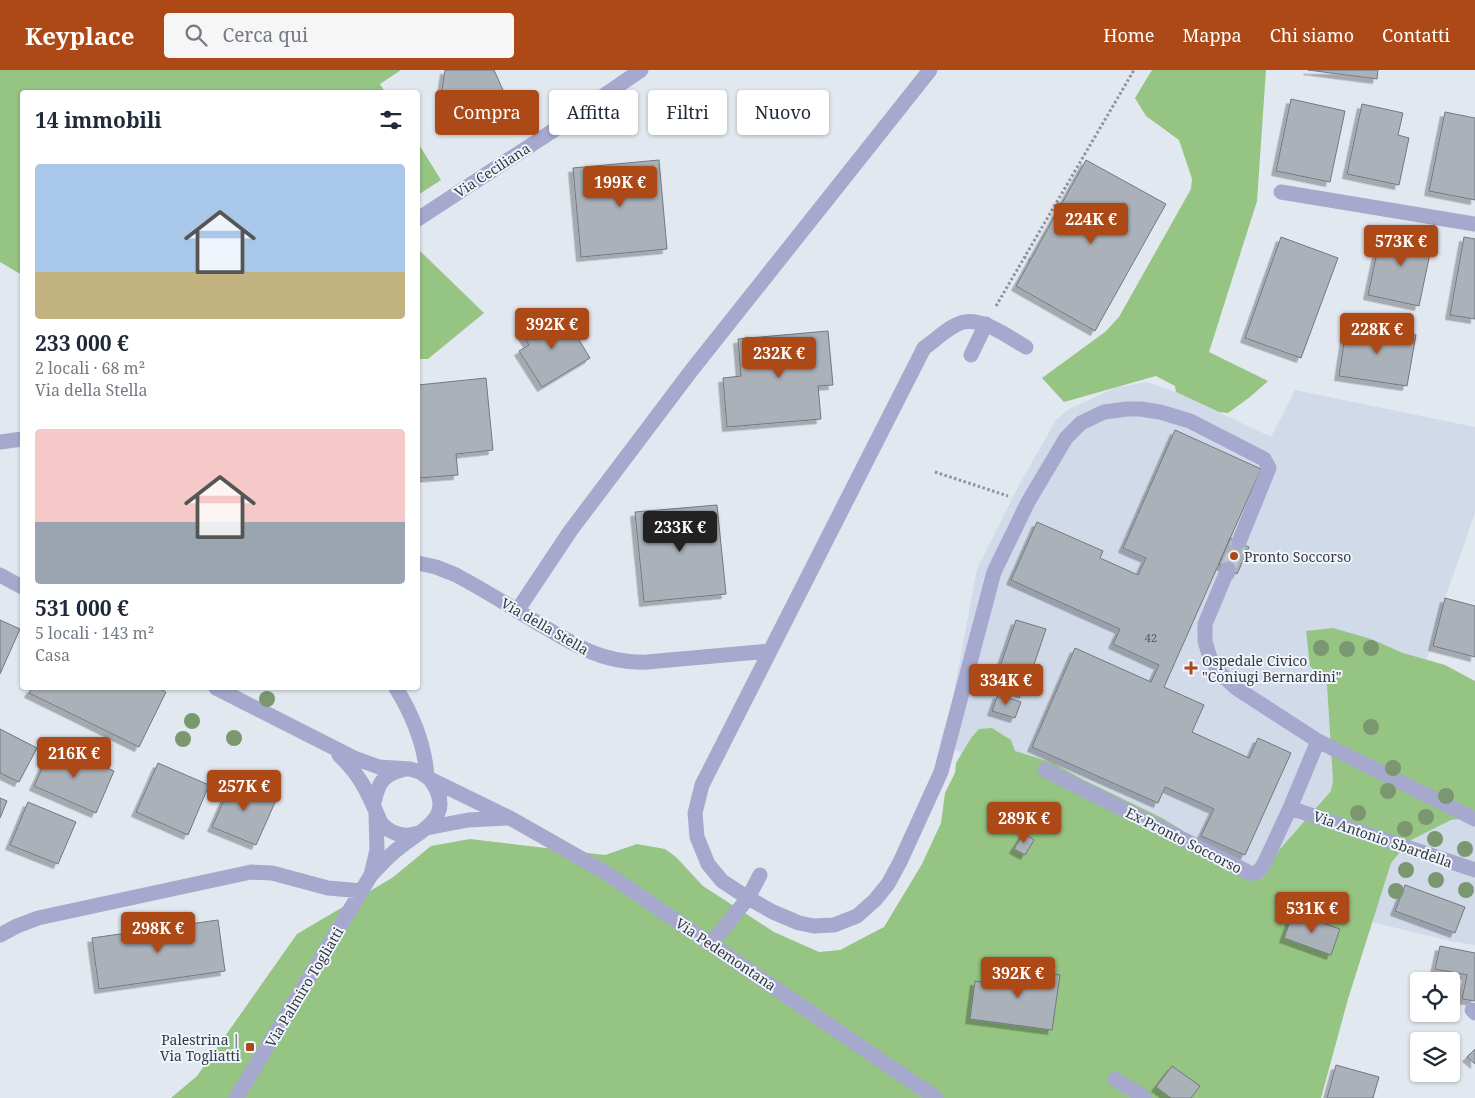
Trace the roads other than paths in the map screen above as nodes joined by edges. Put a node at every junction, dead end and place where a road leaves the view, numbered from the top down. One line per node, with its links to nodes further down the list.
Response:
1 (641, 70): 4 (street, Via Ceciliana)
2 (930, 70): 16 (street)
3 (1281, 192): 5 (street)
4 (420, 218)
5 (1475, 224)
6 (986, 324): 7 (street); 8 (street); 17 (street)
7 (1026, 347)
8 (971, 355)
9 (20, 439): 10 (street)
10 (0, 442)
11 (1238, 542): 35 (street)
12 (420, 563): 16 (street, Via della Stella)
13 (1228, 569): 21 (street)
14 (0, 575): 15 (street)
15 (20, 585)
16 (517, 610): 17 (street, Via della Stella)
17 (770, 651): 35 (street)
18 (220, 690): 22 (street, Via Pedemontana)
19 (397, 690): 20 (street)
20 (407, 707): 23 (street); 25 (street)
21 (1318, 741): 27 (street); 29 (street)
22 (330, 747): 23 (street, Via Pedemontana); 26 (street, Via Pedemontana)
23 (406, 769): 25 (street, Via Pedemontana); 26 (street)
24 (1045, 770): 27 (street, Ex Pronto Soccorso)
25 (429, 778): 28 (street, Via Pedemontana); 30 (street)
26 (375, 807): 30 (street, Via Pedemontana); 32 (street, Via Palmiro Togliatti)
27 (1290, 808): 31 (street, Via Antonio Sbardella)
28 (510, 818): 30 (street, Via Pedemontana); 37 (street, Via Pedemontana)
29 (1475, 818)
30 (424, 830): 32 (street, Via Palmiro Togliatti)
31 (1475, 870)
32 (371, 875): 34 (street, Via Palmiro Togliatti)
33 (760, 875): 35 (street)
34 (362, 891): 36 (street); 40 (street, Via Palmiro Togliatti)
35 (748, 898): 37 (street)
36 (0, 935)
37 (711, 944): 39 (street, Via Pedemontana)
38 (1115, 1079): 42 (street)
39 (921, 1093): 41 (street, Via Pedemontana)
40 (236, 1098)
41 (936, 1098)
42 (1145, 1098)

